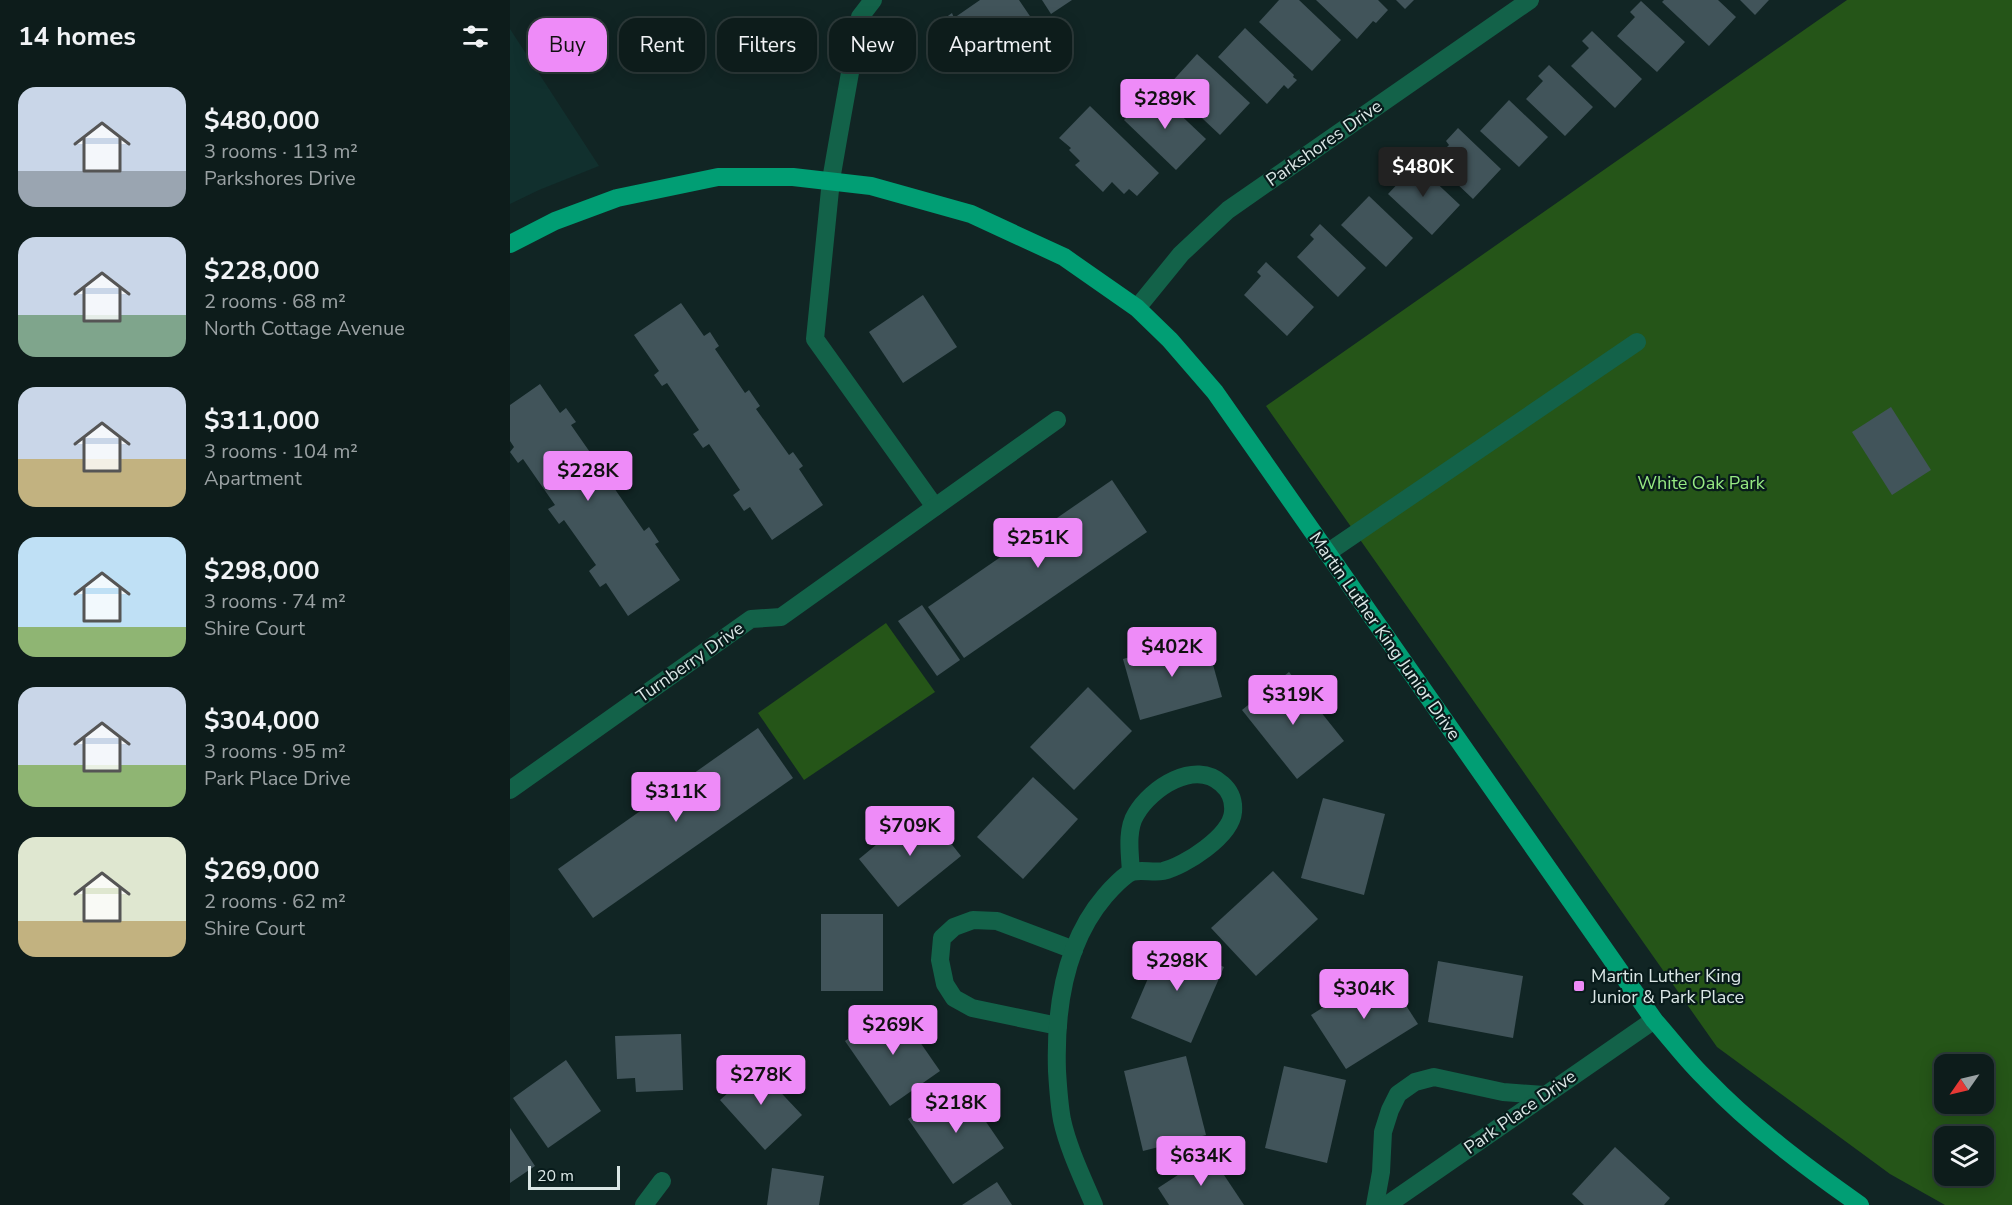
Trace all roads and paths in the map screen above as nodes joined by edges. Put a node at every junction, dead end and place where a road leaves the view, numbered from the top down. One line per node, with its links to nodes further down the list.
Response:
1 (873, 0): 3 (street)
2 (1530, 0): 5 (street, Parkshores Drive)
3 (831, 180): 4 (main road, Martin Luther King Junior Drive); 5 (main road, Martin Luther King Junior Drive); 8 (street)
4 (510, 244)
5 (1137, 308): 9 (main road, Martin Luther King Junior Drive)
6 (1637, 342): 9 (street)
7 (1057, 420): 8 (street, Turnberry Drive)
8 (935, 507): 10 (street, Turnberry Drive)
9 (1328, 553): 13 (main road, Martin Luther King Junior Drive)
10 (510, 790)
11 (1131, 872): 11 (street); 12 (street)
12 (1074, 950): 14 (street); 14 (street)
13 (1654, 1020): 15 (street, Park Place Drive); 21 (main road, Martin Luther King Junior Drive)
14 (1058, 1026): 18 (street)
15 (1544, 1095): 19 (street); 20 (street, Park Place Drive)
16 (662, 1181): 17 (street)
17 (644, 1205)
18 (1094, 1205)
19 (1375, 1205)
20 (1388, 1205)
21 (1860, 1205)

